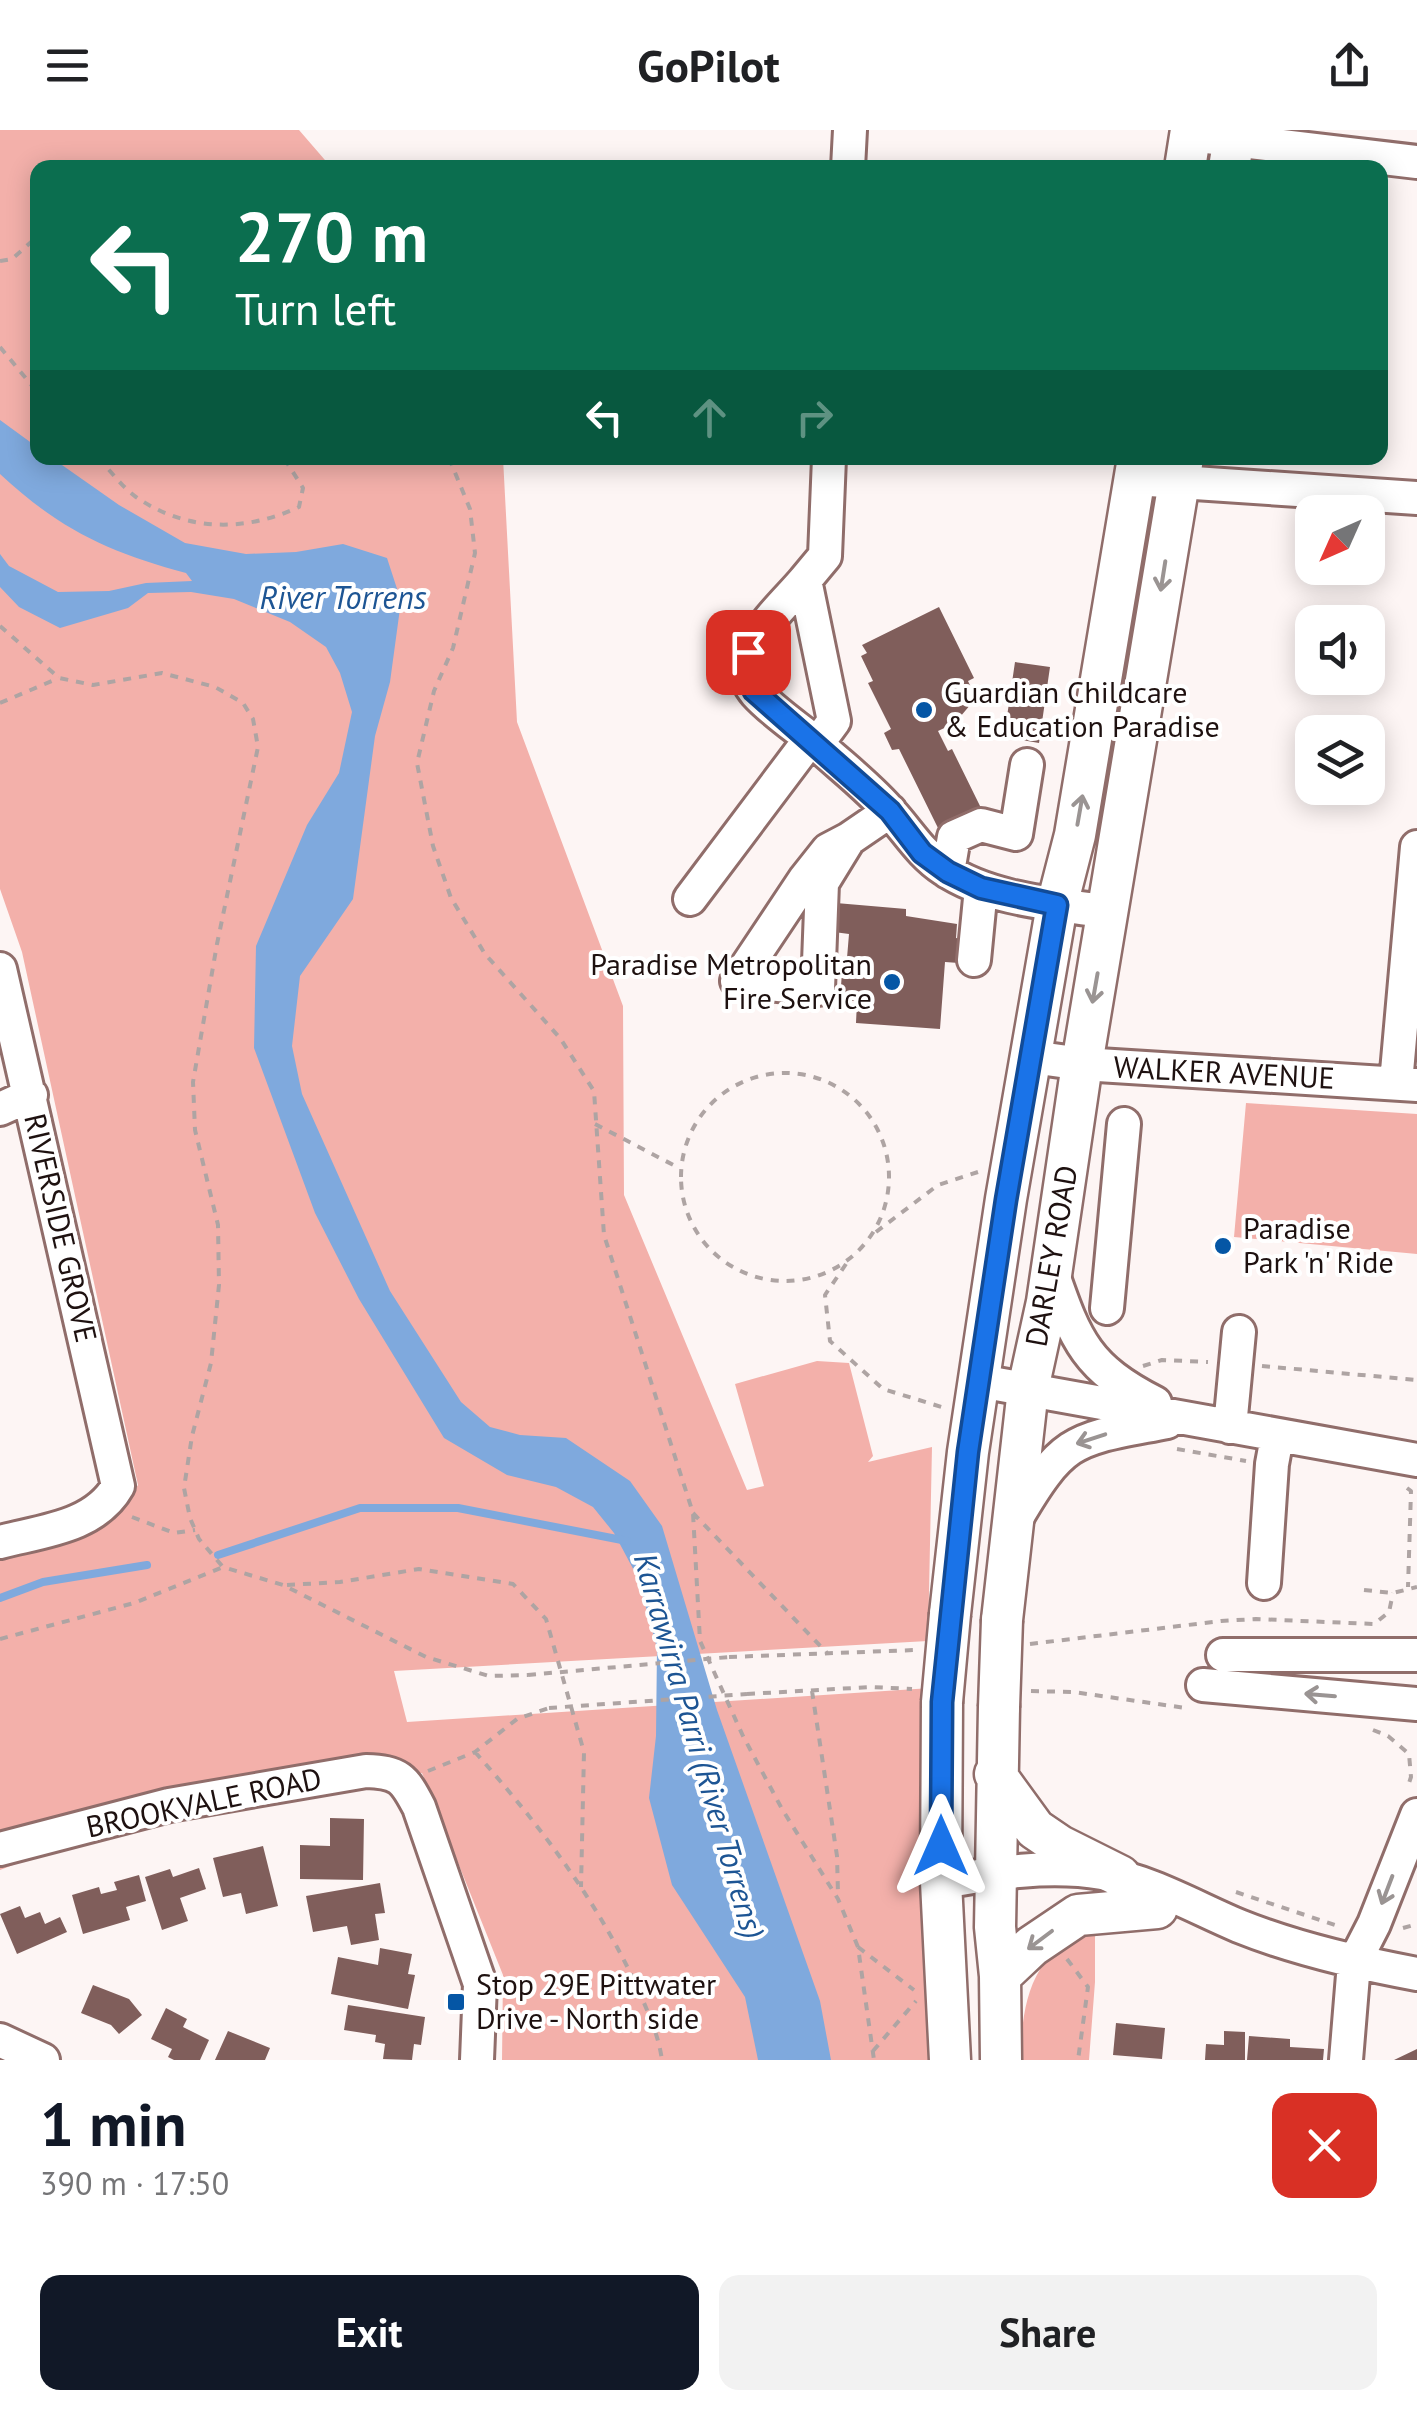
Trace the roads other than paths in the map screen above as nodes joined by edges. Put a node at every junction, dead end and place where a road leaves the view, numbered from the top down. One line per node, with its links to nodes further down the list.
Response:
1 (850, 130): 4 (street)
2 (1189, 144): 3 (street)
3 (1233, 146): 5 (street)
4 (848, 160)
5 (1417, 162)
6 (829, 465): 10 (street)
7 (1136, 468): 8 (street); 19 (main road, DARLEY ROAD, one-way to 7)
8 (1181, 468): 9 (street); 20 (main road, DARLEY ROAD, one-way to 20)
9 (1417, 498)
10 (805, 580): 11 (street); 11 (street)
11 (814, 741): 13 (street); 18 (street)
12 (1027, 765): 16 (street)
13 (890, 811): 14 (street); 16 (street)
14 (849, 839): 14 (street)
15 (1417, 846): 25 (street)
16 (948, 872): 17 (street)
17 (981, 888): 19 (street); 21 (street)
18 (690, 899)
19 (1057, 905): 20 (street); 23 (main road, DARLEY ROAD)
20 (1108, 912): 24 (main road, DARLEY ROAD, one-way to 24)
21 (974, 960)
22 (0, 970): 26 (street, RIVERSIDE GROVE)
23 (1032, 1058): 24 (street, WALKER AVENUE); 32 (main road, DARLEY ROAD)
24 (1082, 1064): 25 (street, WALKER AVENUE); 29 (main road, DARLEY ROAD)
25 (1407, 1084)
26 (30, 1096): 27 (street); 39 (street, RIVERSIDE GROVE)
27 (0, 1108)
28 (1124, 1124): 30 (street)
29 (1052, 1272): 33 (main road, DARLEY ROAD); 35 (street)
30 (1107, 1308)
31 (1237, 1348): 34 (street)
32 (980, 1381): 33 (street); 50 (main road, DARLEY ROAD, bridge)
33 (1028, 1389): 35 (street); 38 (main road, DARLEY ROAD)
34 (1230, 1426): 35 (street); 36 (street)
35 (1180, 1434): 38 (street, one-way to 38)
36 (1275, 1450): 37 (street); 40 (street)
37 (1411, 1472)
38 (1012, 1526): 45 (main road, DARLEY ROAD, bridge)
39 (0, 1542)
40 (1264, 1582)
41 (1224, 1655): 42 (street)
42 (1417, 1655)
43 (1194, 1696): 44 (street, one-way to 43)
44 (1417, 1704)
45 (995, 1774): 48 (main road); 49 (main road, DARLEY ROAD)
46 (1416, 1804): 53 (street, one-way to 53)
47 (0, 1849): 58 (street, BROOKVALE ROAD)
48 (1120, 1876): 49 (street); 52 (street)
49 (997, 1880): 50 (street); 51 (street); 55 (main road, DARLEY ROAD)
50 (941, 1882): 59 (main road, DARLEY ROAD)
51 (1157, 1908): 52 (street); 55 (main road, one-way to 55)
52 (1242, 1927): 53 (street)
53 (1354, 1963): 54 (street); 61 (street)
54 (1417, 1974)
55 (1000, 1976): 60 (main road, DARLEY ROAD)
56 (0, 2040): 57 (street)
57 (43, 2060)
58 (477, 2060)
59 (950, 2060)
60 (1002, 2060)
61 (1346, 2060)

